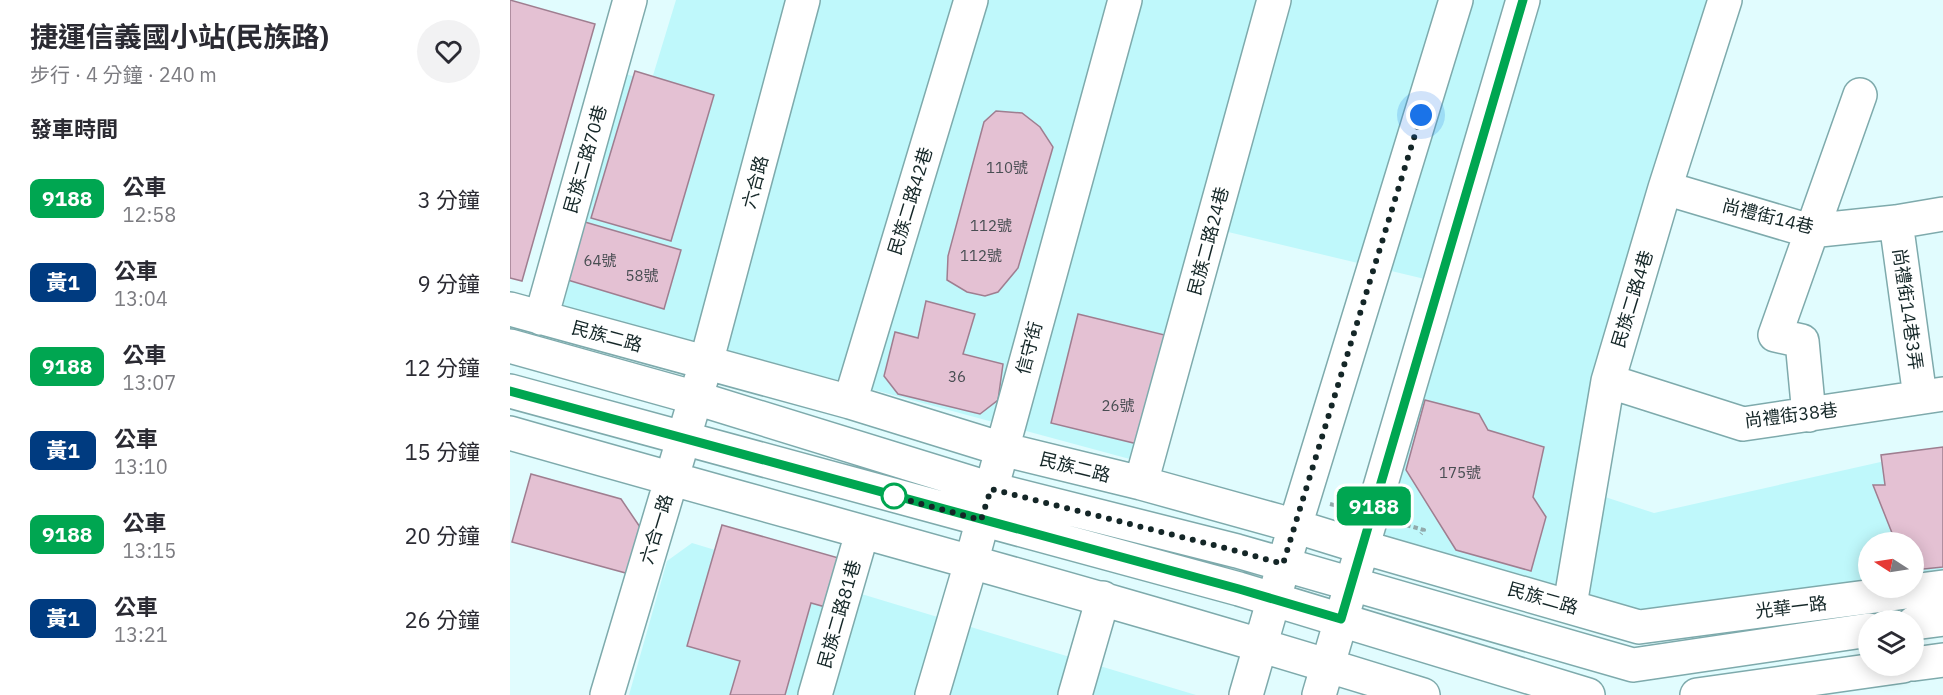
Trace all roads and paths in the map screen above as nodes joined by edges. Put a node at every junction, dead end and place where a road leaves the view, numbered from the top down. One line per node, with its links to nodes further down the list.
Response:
1 (630, 0): 14 (street, 民族二路70巷)
2 (803, 0): 16 (street, 六合路)
3 (971, 0): 21 (street, 民族二路42巷)
4 (1125, 0): 25 (street, 信守街)
5 (1274, 0): 27 (street, 民族二路24巷)
6 (1456, 0): 30 (street)
7 (1523, 0): 32 (street)
8 (1725, 0): 10 (street, 民族二路4巷)
9 (1860, 95): 13 (street)
10 (1665, 188): 13 (street, 尚禮街14巷); 17 (street, 民族二路4巷)
11 (1943, 214): 12 (street, 尚禮街14巷)
12 (1896, 222): 13 (street, 尚禮街14巷); 19 (street, 尚禮街14巷3弄)
13 (1810, 231): 22 (street)
14 (525, 314): 16 (street, 民族二路)
15 (510, 346): 20 (street, 民族二路)
16 (706, 363): 20 (street, 六合一路); 21 (street, 民族二路)
17 (1608, 381): 22 (street, 尚禮街38巷); 39 (street, 民族二路4巷)
18 (510, 390): 24 (street)
19 (1932, 395): 22 (street, 尚禮街38巷)
20 (696, 398): 24 (street, 六合一路); 28 (street, 民族二路)
21 (850, 402): 25 (street, 民族二路)
22 (1809, 415)
23 (510, 433): 26 (street)
24 (684, 438): 26 (street, 六合一路); 29 (street)
25 (1002, 449): 27 (street, 民族二路); 28 (street, 信守街)
26 (672, 479): 31 (street); 51 (street, 六合一路)
27 (1141, 483): 30 (street, 民族二路)
28 (991, 489): 29 (street, 信守街); 34 (street, 民族二路)
29 (981, 520): 33 (street, 信守街); 38 (street)
30 (1294, 526): 32 (street, 民族二路); 34 (street)
31 (862, 532): 33 (street); 52 (street, 民族二路81巷)
32 (1362, 547): 35 (street); 39 (street, 民族二路)
33 (971, 563): 37 (street); 53 (street, 信守街)
34 (1283, 564): 35 (street, 民族二路); 38 (street)
35 (1351, 585): 40 (street); 49 (street, 民族二路)
36 (1943, 587): 43 (street, 光華一路)
37 (1103, 598): 45 (street); 54 (street)
38 (1273, 599): 40 (street); 45 (street)
39 (1570, 605): 43 (street, 民族二路)
40 (1341, 619): 48 (street); 58 (street)
41 (1943, 619): 42 (street)
42 (1924, 622)
43 (1639, 627)
44 (1858, 632): 49 (street, 光華一路)
45 (1260, 645): 48 (street); 55 (street)
46 (1943, 660): 47 (street)
47 (1924, 663)
48 (1328, 664): 56 (street); 57 (street)
49 (1633, 665)
50 (1858, 672): 59 (street)
51 (607, 695)
52 (815, 695)
53 (932, 695)
54 (1075, 695)
55 (1246, 695)
56 (1319, 695)
57 (1423, 695)
58 (1588, 695)
59 (1697, 695)

